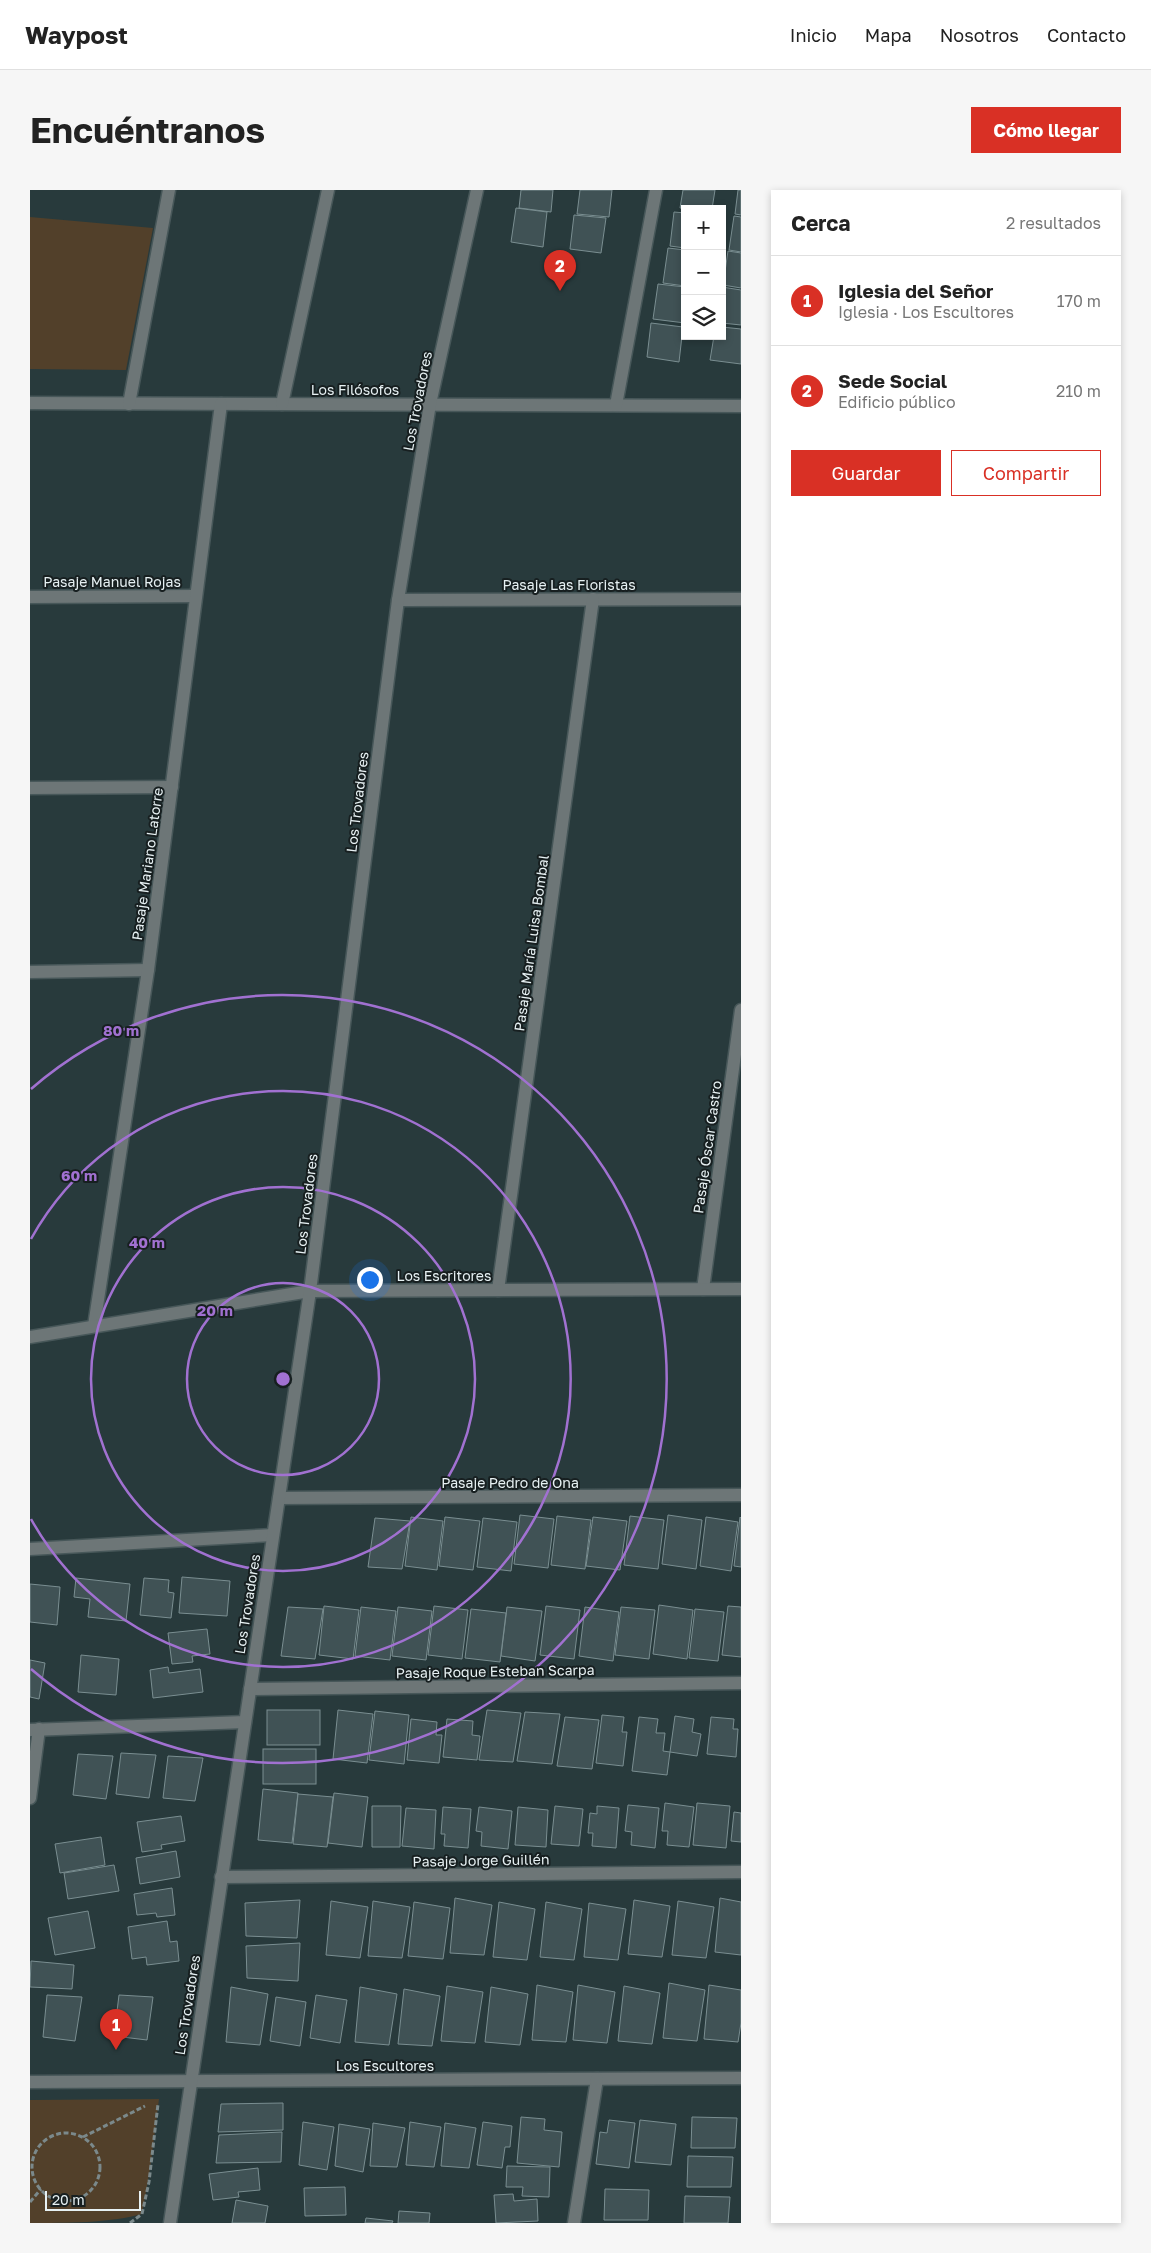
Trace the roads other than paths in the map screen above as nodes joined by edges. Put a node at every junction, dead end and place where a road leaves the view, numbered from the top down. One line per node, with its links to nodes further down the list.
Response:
1 (169, 190): 6 (street)
2 (328, 190): 8 (street)
3 (477, 190): 9 (street, Los Trovadores)
4 (656, 190): 10 (street)
5 (30, 403): 6 (street, Los Filósofos)
6 (129, 404): 7 (street, Los Filósofos)
7 (221, 404): 8 (street, Los Filósofos); 12 (street, Pasaje Mariano Latorre)
8 (282, 404): 9 (street, Los Filósofos)
9 (430, 404): 10 (street, Los Filósofos); 16 (street, Los Trovadores)
10 (616, 405): 11 (street, Los Filósofos)
11 (741, 406)
12 (195, 596): 13 (street, Pasaje Manuel Rojas); 18 (street, Pasaje Mariano Latorre)
13 (30, 597)
14 (593, 599): 15 (street, Pasaje Las Floristas); 16 (street, Pasaje Las Floristas); 24 (street, Pasaje María Luisa Bombal)
15 (741, 599)
16 (398, 600): 25 (street, Los Trovadores)
17 (30, 788): 18 (street)
18 (172, 788): 19 (street, Pasaje Mariano Latorre)
19 (148, 970): 20 (street); 26 (street, Pasaje Mariano Latorre)
20 (30, 972)
21 (741, 1010): 22 (street, Pasaje Óscar Castro)
22 (702, 1289): 23 (street, Los Escritores); 24 (street, Los Escritores)
23 (741, 1289)
24 (498, 1290): 25 (street, Los Escritores)
25 (310, 1291): 26 (street, Los Escritores); 29 (street, Los Trovadores)
26 (94, 1326): 27 (street, Los Escritores)
27 (30, 1337)
28 (741, 1495): 29 (street, Pasaje Pedro de Ona)
29 (279, 1498): 30 (street, Los Trovadores)
30 (273, 1535): 31 (street); 33 (street, Los Trovadores)
31 (30, 1549)
32 (741, 1683): 33 (street, Pasaje Roque Esteban Scarpa)
33 (250, 1689): 34 (street, Los Trovadores)
34 (245, 1722): 35 (street); 38 (street, Los Trovadores)
35 (34, 1730): 36 (street)
36 (30, 1798)
37 (741, 1872): 38 (street, Pasaje Jorge Guillén)
38 (222, 1877): 41 (street, Los Trovadores)
39 (741, 2078): 40 (street, Los Escultores)
40 (596, 2079): 41 (street, Los Escultores); 44 (street)
41 (191, 2081): 42 (street, Los Escultores); 43 (street, Los Trovadores)
42 (30, 2082)
43 (170, 2223)
44 (574, 2223)

